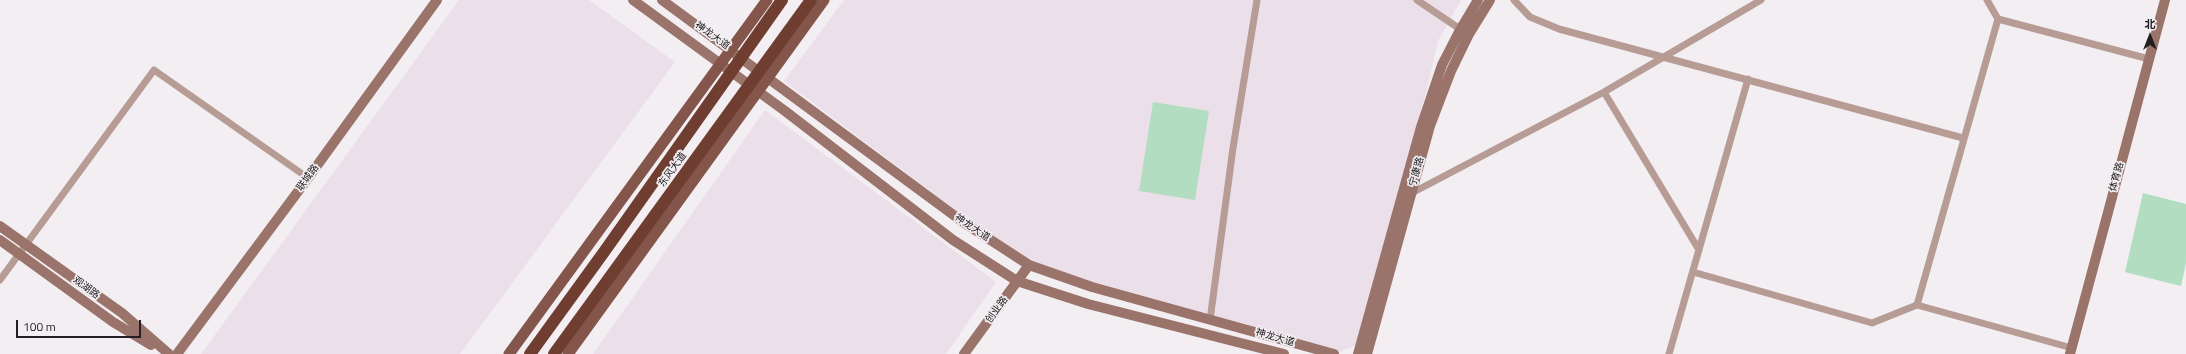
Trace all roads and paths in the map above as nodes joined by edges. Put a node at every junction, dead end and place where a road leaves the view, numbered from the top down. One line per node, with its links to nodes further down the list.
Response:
1 (437, 0): 27 (main road, 联城路)
2 (633, 0): 21 (main road, 神龙大道)
3 (662, 0): 18 (main road, 神龙大道)
4 (766, 0): 18 (main road)
5 (782, 0): 45 (highway, 东风大道, bridge)
6 (811, 0): 46 (highway, 东风大道, bridge)
7 (824, 0): 22 (main road)
8 (1257, 0): 40 (street)
9 (1417, 0): 17 (street)
10 (1478, 0): 17 (main road)
11 (1490, 0): 17 (main road, 宁康路)
12 (1514, 0): 19 (street)
13 (1761, 0): 19 (street)
14 (1987, 0): 16 (street)
15 (2165, 0): 20 (main road, 体育路)
16 (1998, 19): 20 (street); 26 (street)
17 (1464, 32): 28 (main road, 宁康路); 29 (main road)
18 (731, 50): 21 (main road); 22 (main road, 神龙大道)
19 (1665, 56): 23 (street); 25 (street)
20 (2149, 59): 41 (main road, 体育路)
21 (720, 64): 24 (main road, 神龙大道); 44 (main road)
22 (767, 78): 24 (main road); 35 (main road, 神龙大道)
23 (1748, 80): 26 (street); 33 (street)
24 (758, 92): 38 (main road, 神龙大道); 47 (main road)
25 (1604, 92): 28 (street); 33 (street)
26 (1963, 138): 39 (street)
27 (308, 178): 32 (street); 43 (main road, 联城路)
28 (1411, 194): 29 (street); 52 (main road, 宁康路)
29 (1401, 199): 51 (main road)
30 (0, 226): 32 (main road, 观湖路)
31 (0, 240): 34 (main road, 观湖路)
32 (26, 244): 34 (street); 42 (main road, 观湖路)
33 (1699, 250): 36 (street)
34 (19, 254): 37 (street); 42 (main road, 观湖路)
35 (1029, 265): 38 (main road, 创业路); 40 (main road, 神龙大道)
36 (1693, 272): 39 (street); 53 (street)
37 (0, 280)
38 (1017, 281): 48 (main road, 创业路); 49 (main road, 神龙大道)
39 (1917, 305): 41 (street)
40 (1210, 320): 50 (main road, 神龙大道)
41 (2071, 351)
42 (168, 354)
43 (177, 354)
44 (510, 354)
45 (530, 354)
46 (554, 354)
47 (568, 354)
48 (964, 354)
49 (1284, 354)
50 (1334, 354)
51 (1358, 354)
52 (1367, 354)
53 (1669, 354)

